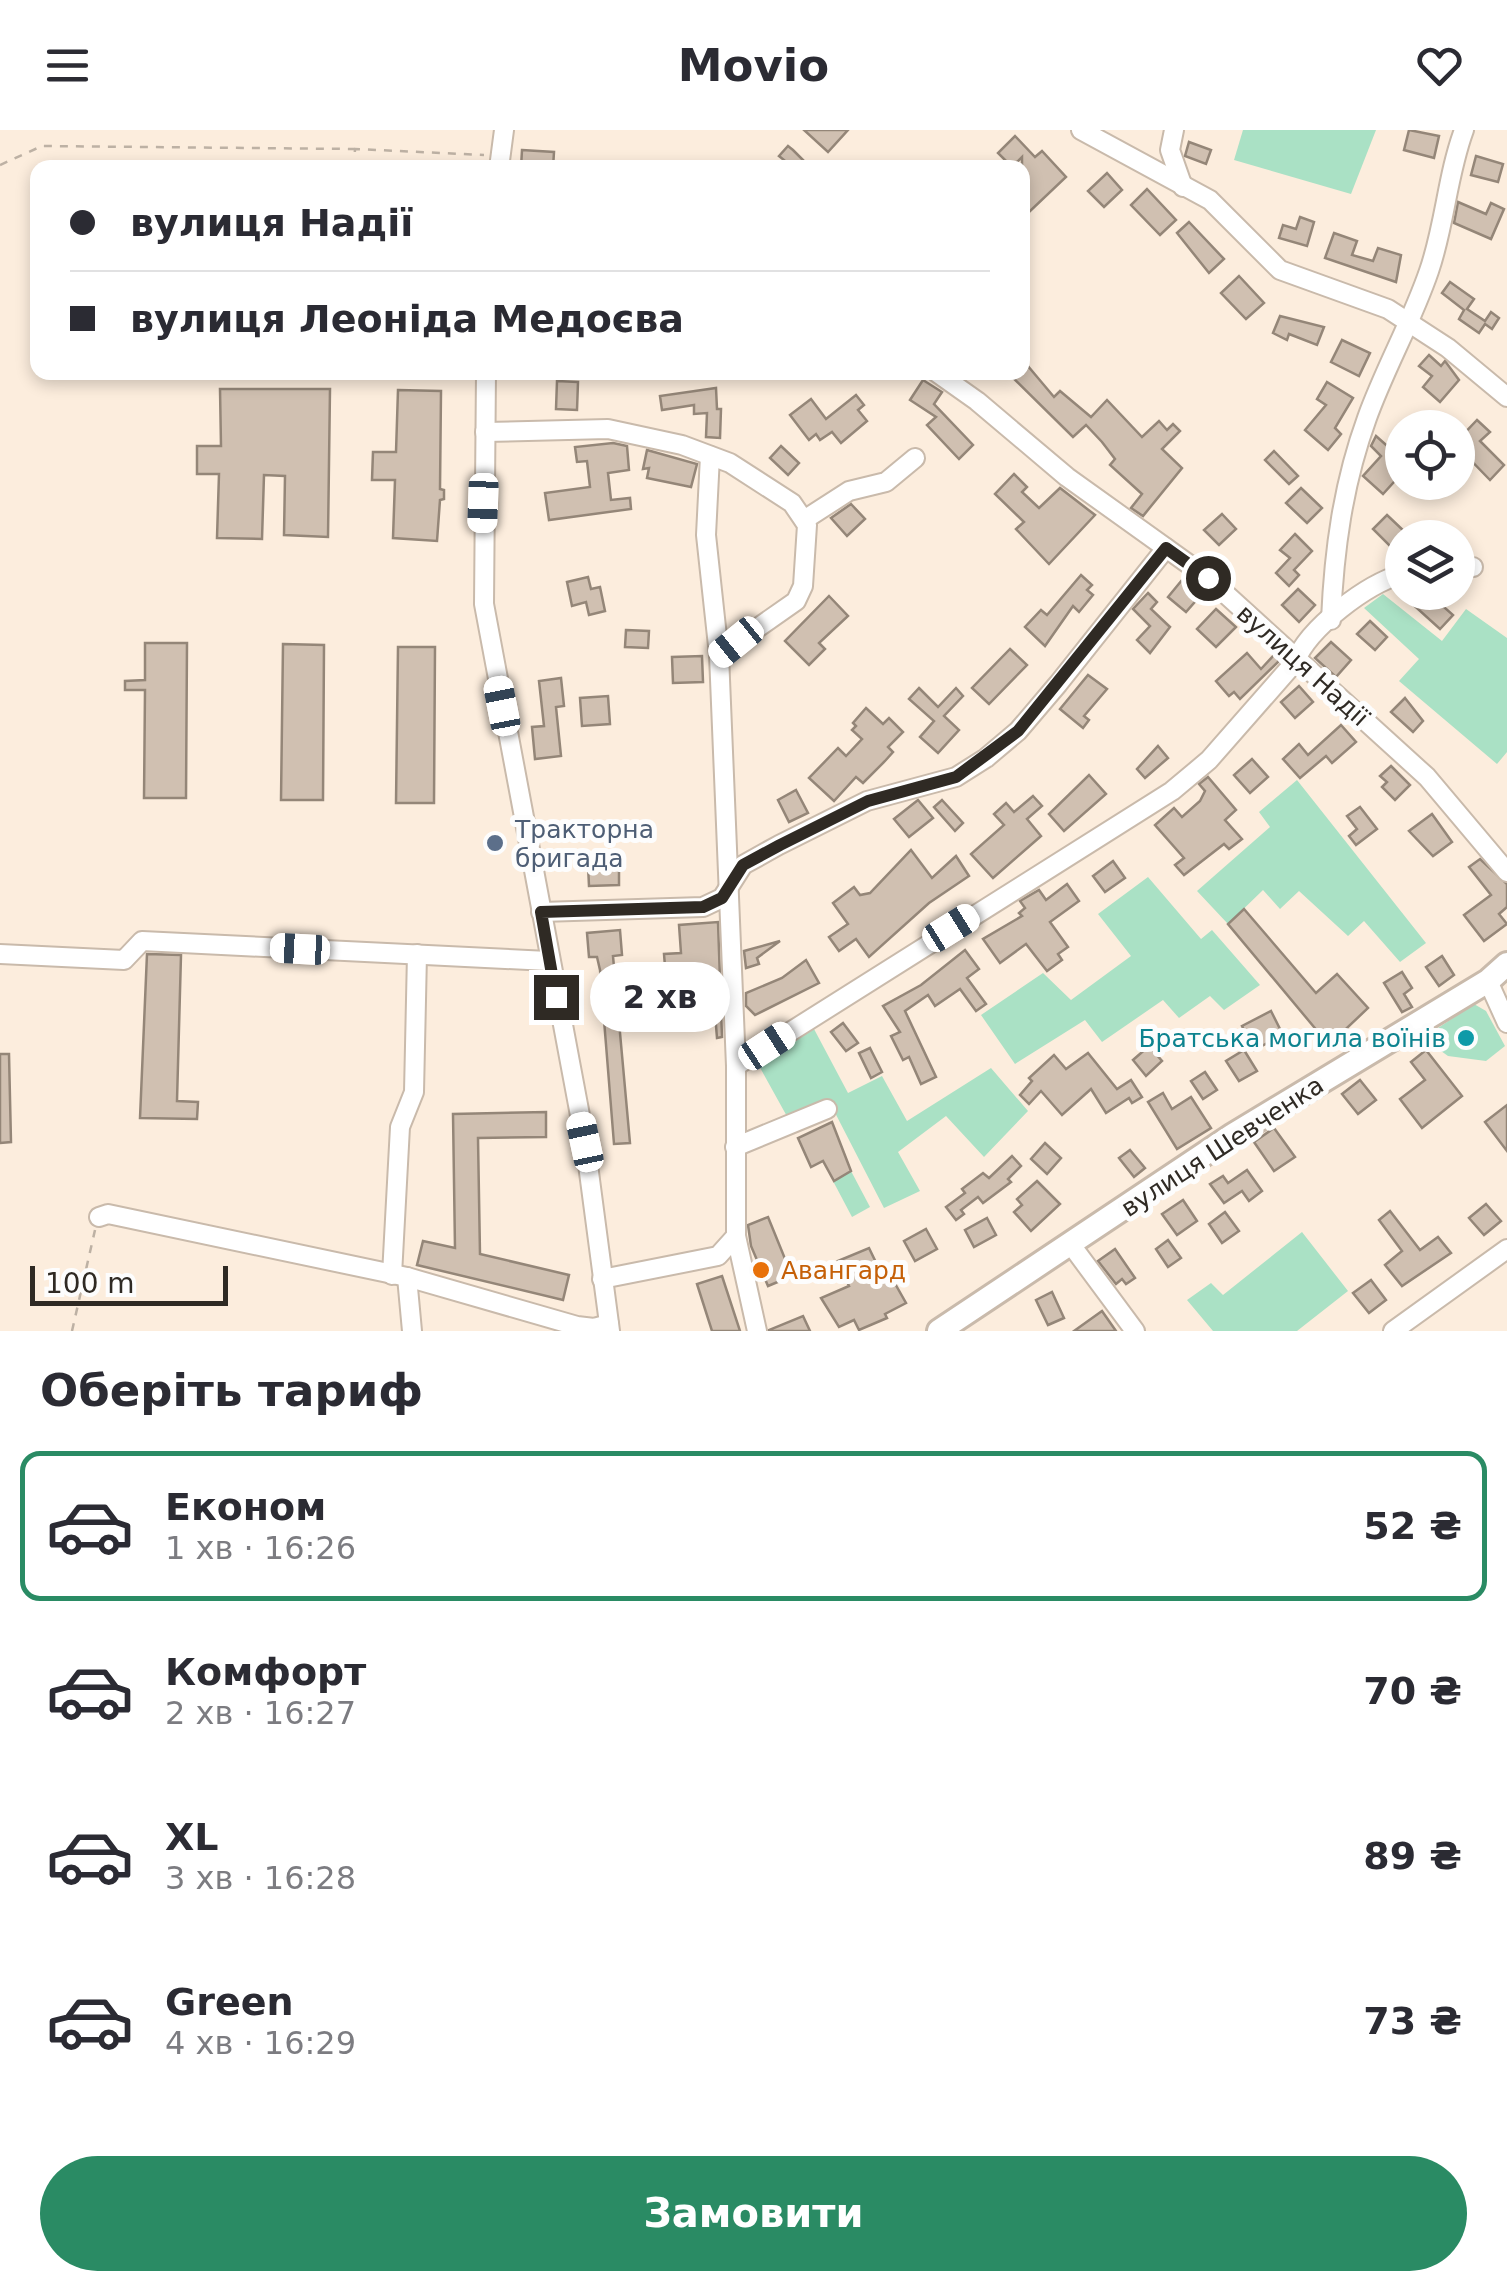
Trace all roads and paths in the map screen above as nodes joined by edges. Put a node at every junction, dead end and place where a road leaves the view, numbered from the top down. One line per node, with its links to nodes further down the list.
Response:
1 (504, 130): 8 (street)
2 (1082, 130): 10 (street)
3 (1174, 130): 10 (street)
4 (1464, 130): 11 (street)
5 (354, 149): 6 (path); 7 (path); 9 (path)
6 (354, 160)
7 (488, 160)
8 (500, 160)
9 (0, 165)
10 (1183, 186): 11 (street)
11 (1408, 324): 14 (street); 21 (street)
12 (486, 380): 15 (street)
13 (947, 380): 19 (street, вулиця Надії)
14 (1507, 397)
15 (485, 432): 16 (street); 26 (street)
16 (710, 456): 18 (street); 22 (street)
17 (915, 458): 18 (street)
18 (804, 520): 22 (street)
19 (1166, 548): 23 (street, вулиця Надії); 25 (street)
20 (1385, 582): 21 (street)
21 (1331, 620): 23 (street)
22 (720, 655): 25 (street)
23 (1295, 662): 24 (street, вулиця Надії); 33 (street)
24 (1507, 872)
25 (729, 882): 26 (street); 33 (street)
26 (541, 912): 29 (street)
27 (0, 954): 28 (street)
28 (417, 954): 29 (street); 40 (street)
29 (548, 961): 41 (street)
30 (1507, 964): 31 (main road, вулиця Шевченка)
31 (1488, 980): 32 (street); 38 (main road, вулиця Шевченка)
32 (1507, 1023)
33 (736, 1066): 35 (street)
34 (827, 1109): 35 (street)
35 (735, 1147): 37 (street)
36 (98, 1217): 40 (street); 43 (path)
37 (736, 1236): 41 (street); 45 (street)
38 (1072, 1246): 46 (main road, вулиця Шевченка); 47 (street)
39 (1507, 1249): 48 (street)
40 (400, 1276): 42 (street); 44 (street)
41 (602, 1279): 42 (street)
42 (609, 1327)
43 (72, 1331)
44 (412, 1331)
45 (757, 1331)
46 (939, 1331)
47 (1135, 1331)
48 (1393, 1331)

